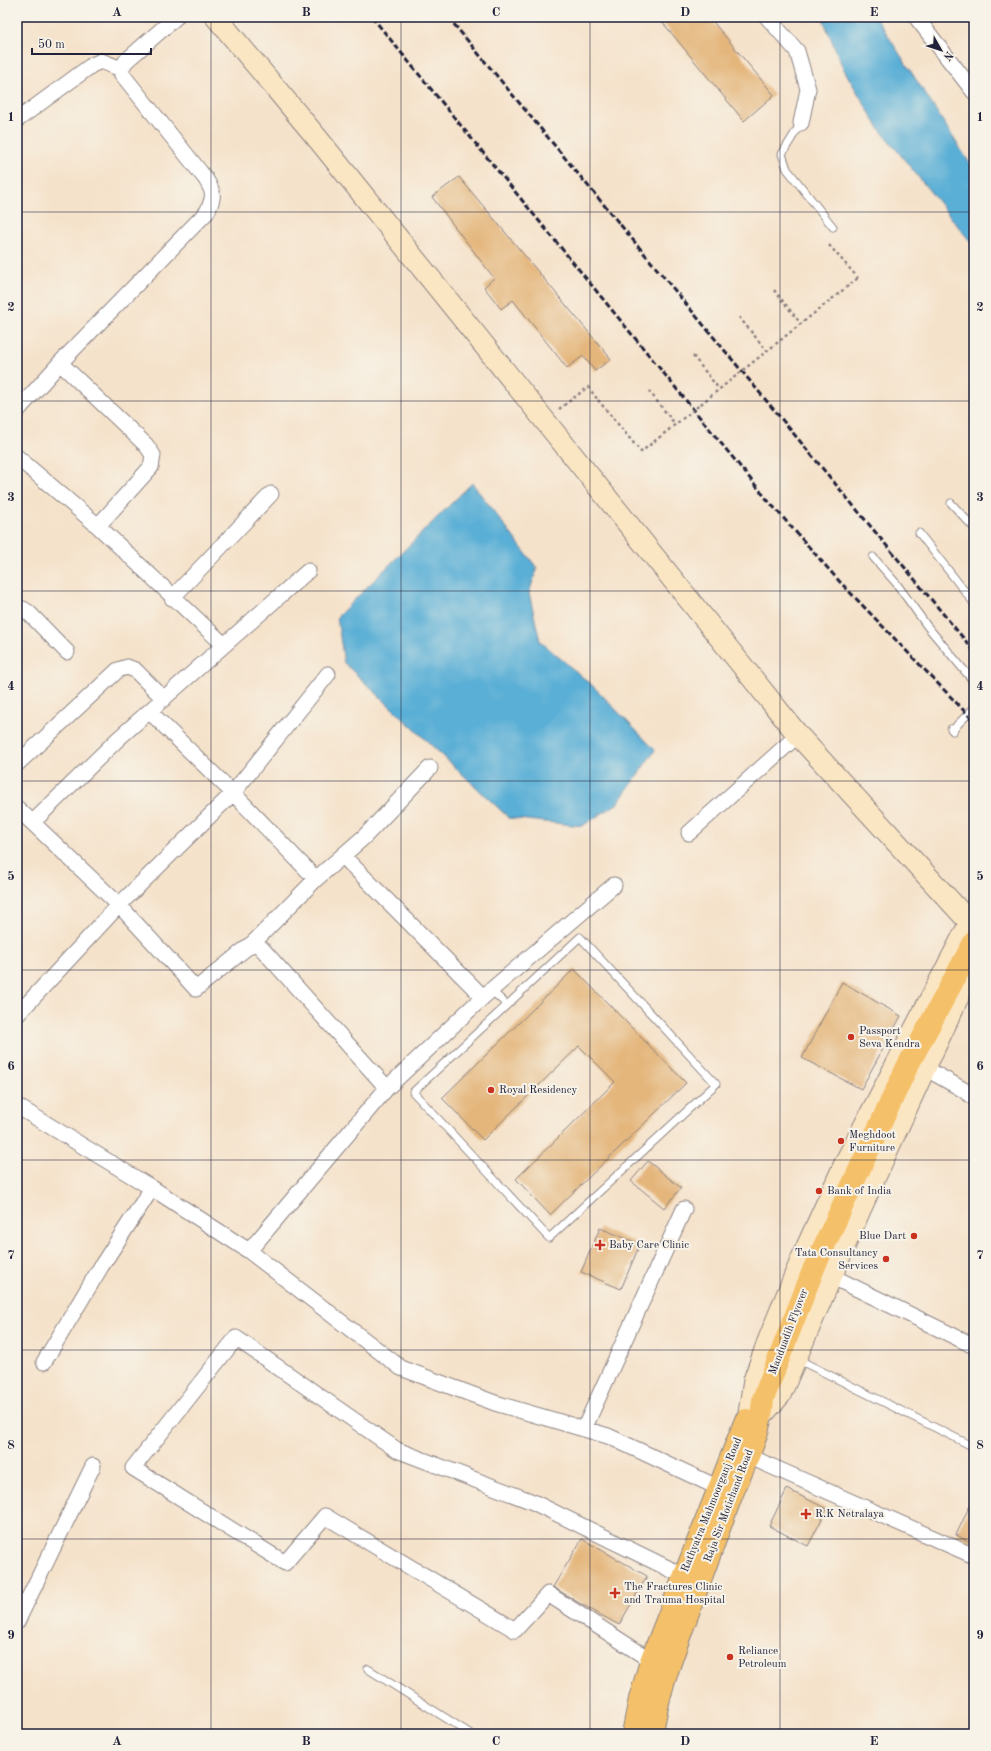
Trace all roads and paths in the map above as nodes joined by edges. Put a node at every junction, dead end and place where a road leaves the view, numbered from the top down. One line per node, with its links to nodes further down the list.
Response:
1 (176, 17): 5 (street)
2 (216, 17): 20 (street)
3 (767, 17): 8 (street)
4 (916, 17): 6 (street)
5 (121, 69): 7 (street); 16 (street)
6 (974, 92)
7 (17, 120)
8 (801, 123): 9 (lane)
9 (833, 227)
10 (829, 245): 13 (path, bridge)
11 (774, 290): 13 (path)
12 (739, 317): 14 (path)
13 (801, 324): 14 (path, bridge)
14 (767, 351): 17 (path, bridge)
15 (693, 356): 17 (path)
16 (60, 364): 19 (street); 25 (street)
17 (719, 389): 21 (path, bridge)
18 (649, 391): 21 (path)
19 (17, 411)
20 (544, 420): 21 (path, bridge); 41 (street)
21 (675, 424)
22 (17, 457): 25 (street)
23 (270, 494): 30 (street)
24 (952, 503): 26 (lane)
25 (98, 526): 30 (street)
26 (974, 528)
27 (919, 533): 31 (lane)
28 (872, 557): 36 (lane)
29 (308, 571): 33 (street)
30 (172, 598): 33 (street)
31 (974, 603)
32 (17, 611): 34 (street)
33 (223, 644): 37 (street)
34 (67, 652)
35 (328, 674): 44 (street)
36 (974, 682)
37 (164, 699): 39 (street); 42 (street)
38 (974, 708): 40 (lane)
39 (150, 712): 44 (street); 46 (street)
40 (950, 729)
41 (798, 735): 47 (street); 52 (street)
42 (17, 764)
43 (430, 768): 48 (street)
44 (233, 793): 49 (street); 51 (street)
45 (17, 808): 46 (street)
46 (33, 822): 51 (street)
47 (689, 833)
48 (343, 856): 49 (street); 55 (street)
49 (316, 879): 53 (street)
50 (614, 885): 55 (street)
51 (119, 905): 53 (street); 57 (street)
52 (973, 927): 69 (main road, Manduadih Flyover); 69 (street)
53 (255, 941): 59 (street)
54 (974, 971): 58 (street)
55 (487, 994): 56 (lane); 59 (street)
56 (507, 1006): 56 (lane)
57 (17, 1015)
58 (925, 1068): 60 (street); 65 (street)
59 (387, 1088): 64 (street)
60 (974, 1098)
61 (17, 1106): 62 (street)
62 (152, 1188): 64 (street); 68 (street)
63 (684, 1209): 70 (street)
64 (249, 1251): 70 (street)
65 (831, 1276): 66 (street); 67 (street)
66 (974, 1346)
67 (797, 1359): 69 (street); 71 (lane)
68 (44, 1362)
69 (758, 1409): 72 (main road, Raja Sir Motichand Road); 74 (main road, Rathyatra Mahmoorganj Road)
70 (584, 1429): 74 (street)
71 (974, 1446)
72 (748, 1456): 75 (street); 78 (main road, Raja Sir Motichand Road)
73 (93, 1466): 77 (street)
74 (719, 1488): 76 (main road, Rathyatra Mahmoorganj Road)
75 (974, 1556)
76 (684, 1576): 78 (main road, Rathyatra Mahmoorganj Road); 78 (street)
77 (17, 1622)
78 (659, 1666): 81 (main road, Rathyatra Mahmoorganj Road); 82 (main road, Raja Sir Motichand Road)
79 (368, 1669): 80 (lane)
80 (470, 1734)
81 (633, 1734)
82 (652, 1734)

